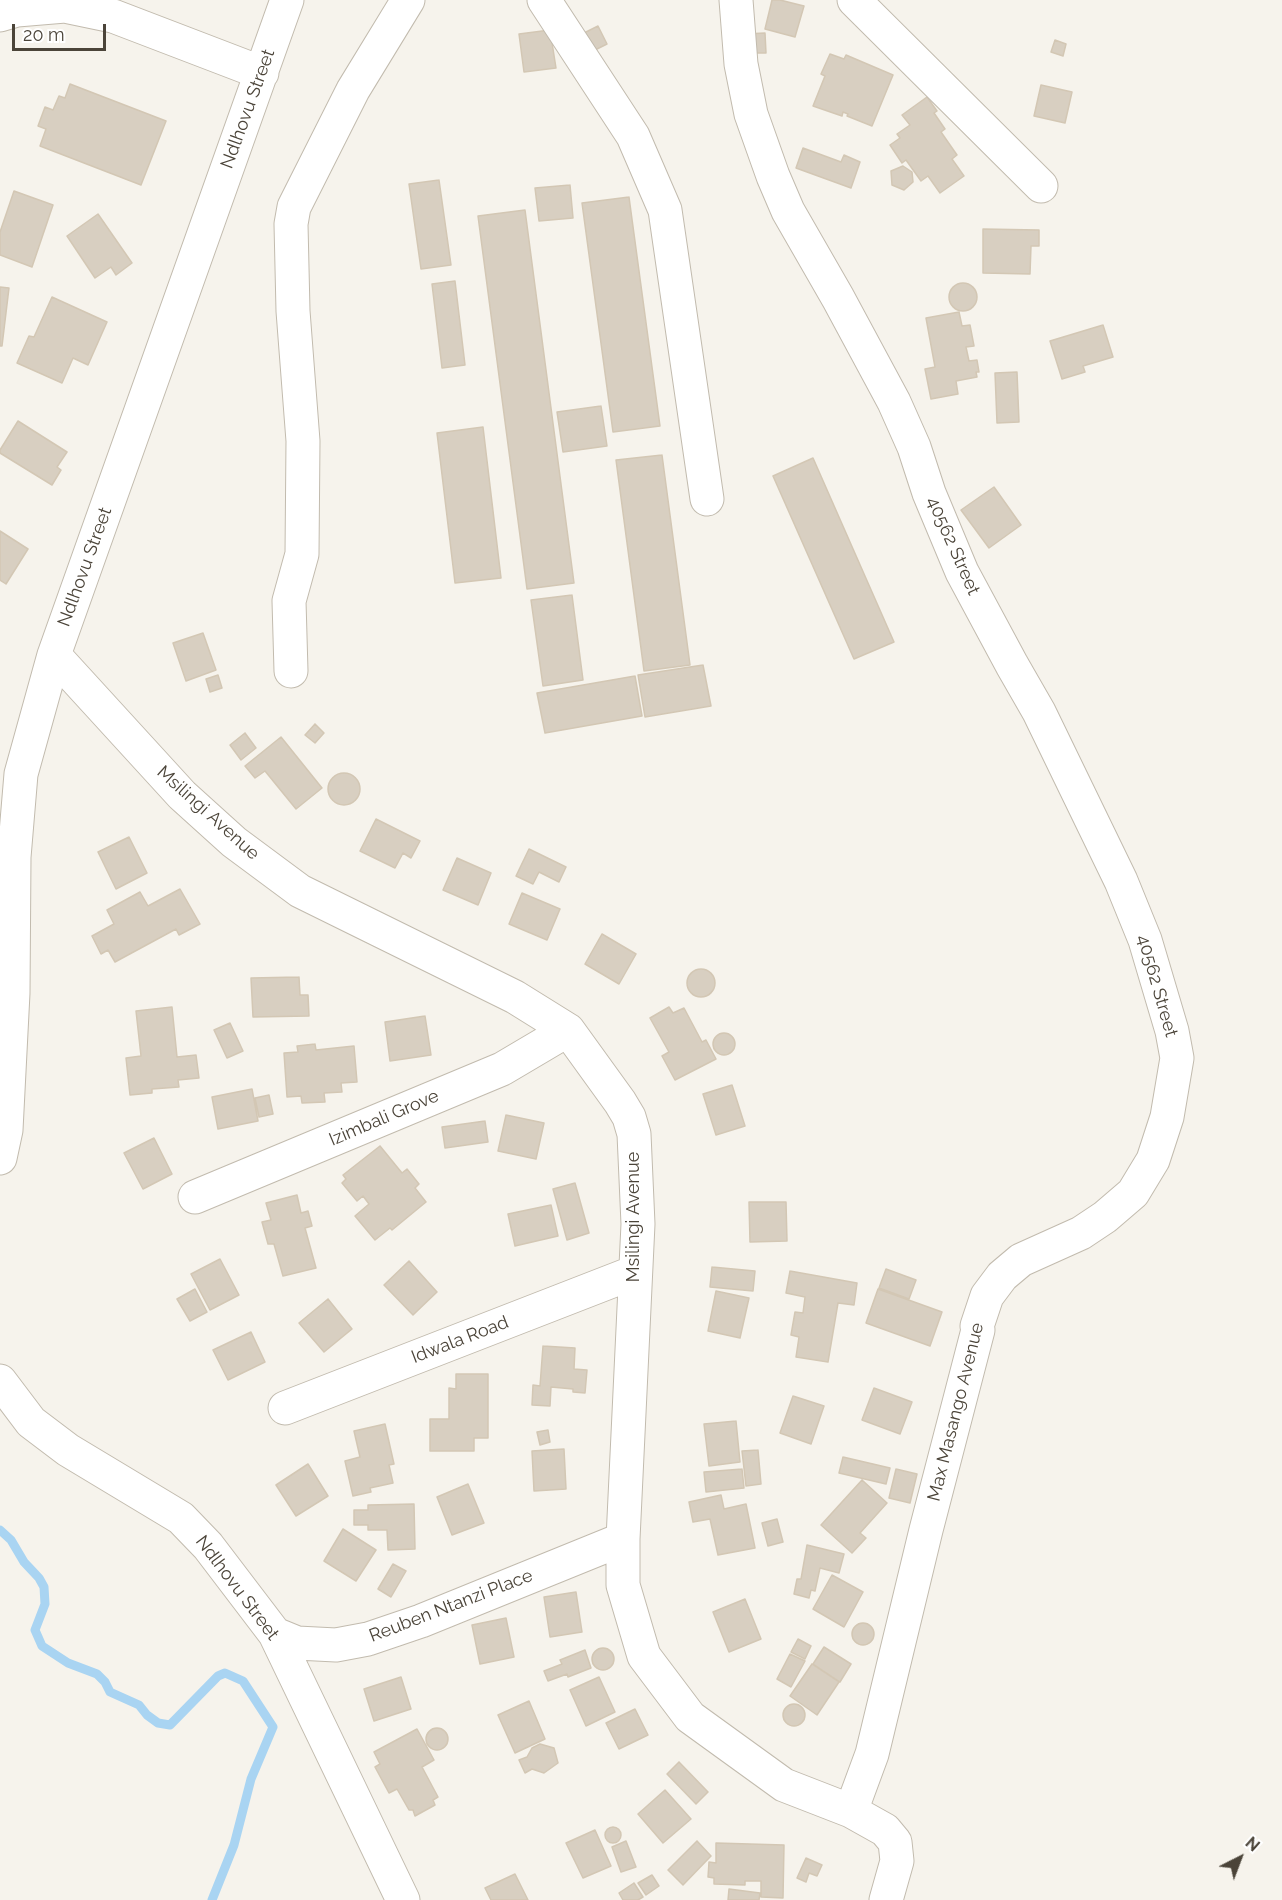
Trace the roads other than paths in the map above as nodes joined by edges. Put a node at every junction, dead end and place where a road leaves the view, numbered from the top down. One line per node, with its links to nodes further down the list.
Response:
1 (287, 0): 7 (street, Ndlhovu Street)
2 (408, 0): 11 (street)
3 (544, 0): 9 (street)
4 (736, 0): 13 (street, 40562 Street)
5 (854, 0): 8 (street)
6 (0, 15): 7 (street)
7 (262, 73): 10 (street, Ndlhovu Street)
8 (1041, 186)
9 (707, 499)
10 (54, 655): 12 (street, Msilingi Avenue); 14 (street, Ndlhovu Street)
11 (291, 671)
12 (568, 1030): 15 (street, Izimbali Grove); 16 (street, Msilingi Avenue)
13 (1172, 1090): 21 (street, Max Masango Avenue)
14 (0, 1158)
15 (195, 1197)
16 (635, 1272): 18 (street, Idwala Road); 19 (street, Msilingi Avenue)
17 (0, 1381): 20 (street, Ndlhovu Street)
18 (285, 1408)
19 (623, 1539): 20 (street, Reuben Ntanzi Place); 21 (street, Msilingi Avenue)
20 (275, 1634): 22 (street, Ndlhovu Street)
21 (851, 1811): 23 (street, Msilingi Avenue)
22 (403, 1900)
23 (886, 1900)

